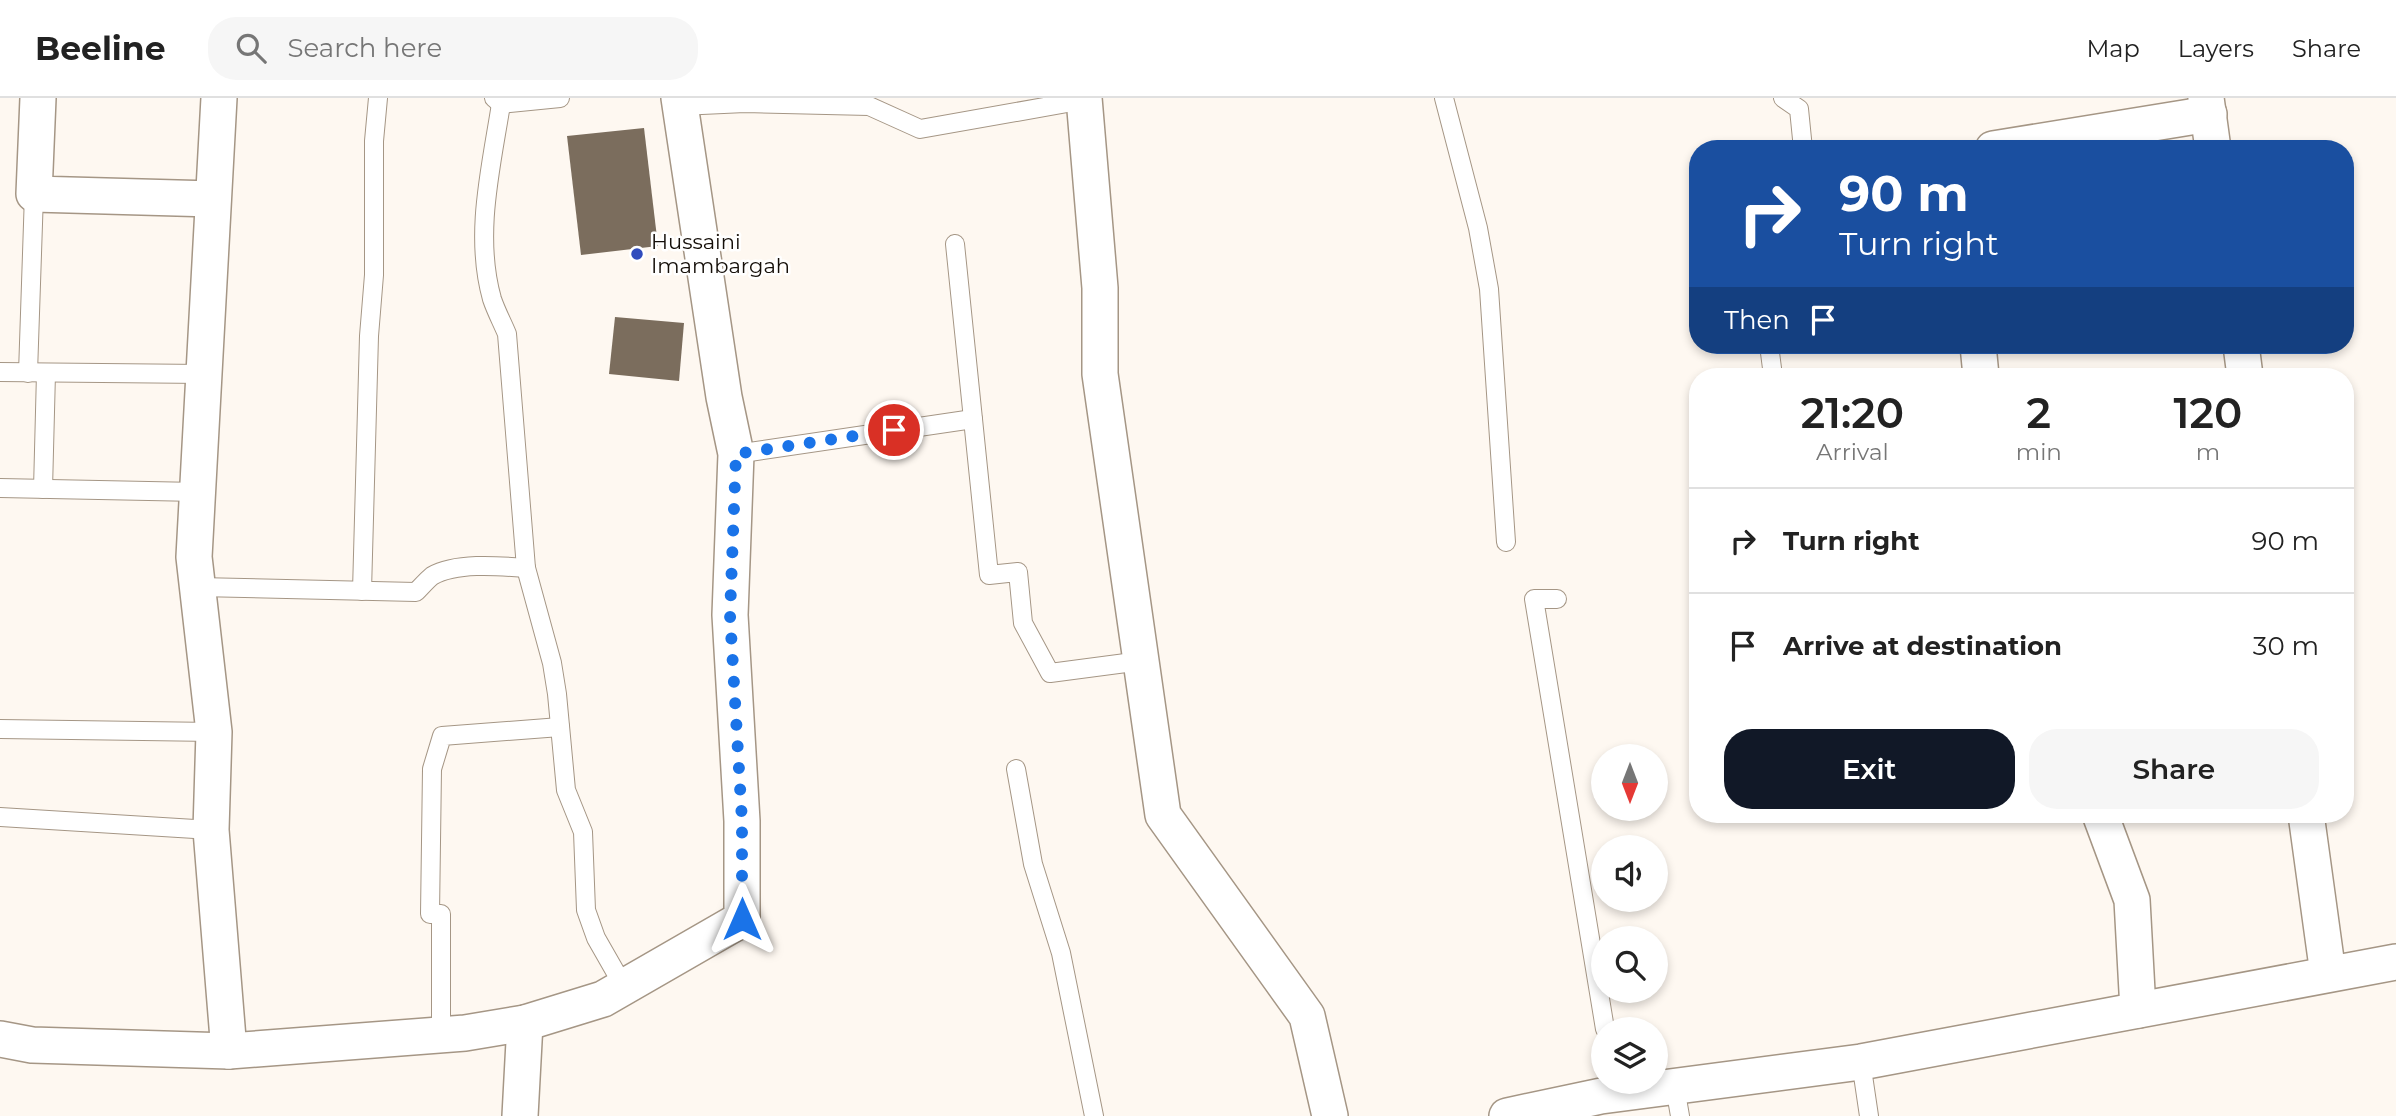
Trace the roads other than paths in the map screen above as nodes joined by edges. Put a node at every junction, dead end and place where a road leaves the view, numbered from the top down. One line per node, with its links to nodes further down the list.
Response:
1 (38, 98): 14 (street)
2 (219, 98): 15 (street)
3 (379, 98): 28 (lane)
4 (560, 98): 8 (lane)
5 (1444, 98): 25 (lane)
6 (1783, 98): 11 (lane)
7 (1084, 99): 9 (lane); 30 (street)
8 (498, 101): 26 (lane)
9 (679, 102): 21 (street)
10 (2207, 106): 12 (street); 13 (street)
11 (1802, 140)
12 (2038, 140)
13 (2212, 140)
14 (34, 194): 15 (street); 18 (lane)
15 (213, 199): 19 (street)
16 (955, 244): 20 (lane)
17 (0, 372): 18 (lane)
18 (37, 373): 19 (lane); 23 (lane)
19 (204, 374): 24 (street)
20 (973, 419): 21 (lane); 30 (lane)
21 (736, 454): 41 (street)
22 (0, 488): 23 (lane)
23 (43, 489): 24 (lane)
24 (198, 492): 27 (street)
25 (1506, 542)
26 (526, 568): 28 (lane); 31 (lane)
27 (198, 587): 28 (lane); 33 (street)
28 (362, 591)
29 (1557, 599): 43 (lane)
30 (1141, 661): 54 (street)
31 (561, 727): 41 (lane); 45 (lane)
32 (0, 729): 33 (lane)
33 (214, 732): 38 (street)
34 (1016, 769): 53 (lane)
35 (0, 817): 38 (lane)
36 (2102, 823): 42 (street)
37 (2307, 823): 40 (street)
38 (211, 830): 47 (street)
39 (2396, 962): 40 (street)
40 (2328, 974): 42 (street)
41 (624, 987): 44 (street)
42 (2138, 1010): 48 (street)
43 (1603, 1017)
44 (525, 1023): 45 (street); 52 (street)
45 (441, 1035): 47 (street)
46 (0, 1039): 47 (street)
47 (229, 1051)
48 (1861, 1062): 51 (street); 56 (lane)
49 (1592, 1094): 55 (street)
50 (1644, 1094): 51 (street)
51 (1677, 1101)
52 (520, 1116)
53 (1094, 1116)
54 (1330, 1116)
55 (1507, 1116)
56 (1869, 1116)

